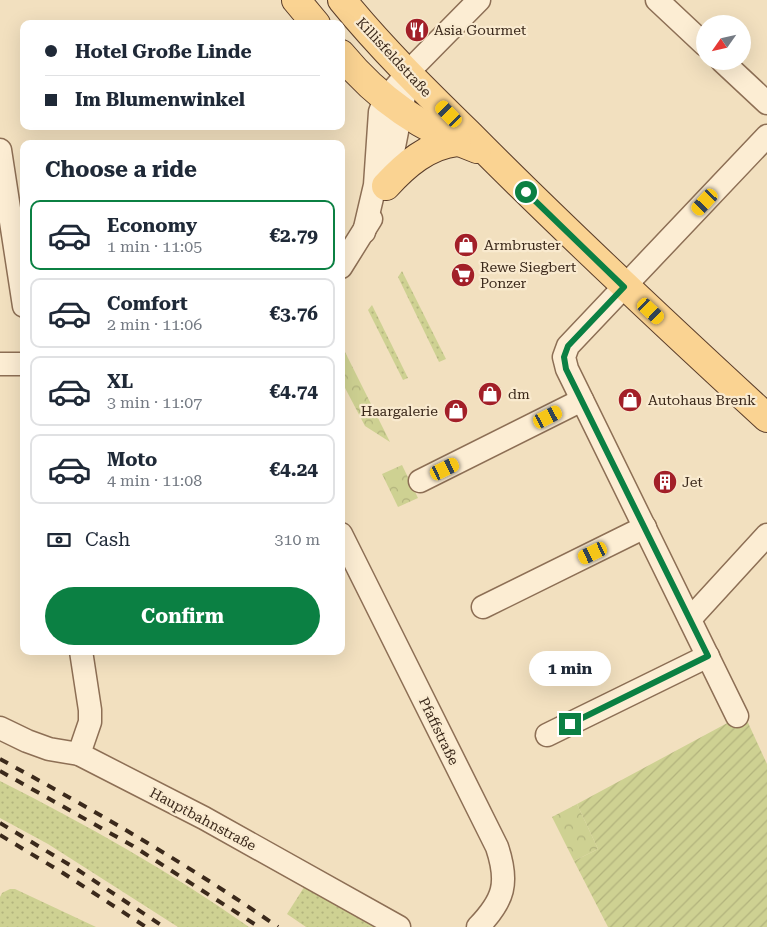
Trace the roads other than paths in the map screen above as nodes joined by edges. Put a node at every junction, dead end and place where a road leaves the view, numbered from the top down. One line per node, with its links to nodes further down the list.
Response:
1 (296, 0): 5 (main road)
2 (342, 0): 9 (main road, Killisfeldstraße)
3 (479, 0): 9 (street)
4 (658, 0): 6 (street)
5 (313, 20)
6 (696, 36)
7 (345, 59): 11 (main road, Killisfeldstraße)
8 (731, 70): 10 (street)
9 (408, 73): 11 (street); 15 (main road, Killisfeldstraße)
10 (767, 104)
11 (393, 105): 13 (main road, Killisfeldstraße); 16 (street); 17 (street)
12 (767, 136): 20 (street)
13 (458, 142): 15 (main road, Killisfeldstraße); 16 (main road)
14 (0, 150): 19 (street)
15 (490, 155): 20 (main road, Killisfeldstraße)
16 (386, 186): 17 (street)
17 (364, 232): 18 (street)
18 (345, 261)
19 (20, 280)
20 (624, 287): 23 (street); 24 (main road, Killisfeldstraße)
21 (0, 364): 22 (street)
22 (20, 364)
23 (582, 400): 25 (street); 26 (street)
24 (767, 418)
25 (420, 481)
26 (644, 528): 29 (street); 30 (street)
27 (767, 535): 30 (street)
28 (345, 542): 38 (street, Pfaffstraße)
29 (483, 607)
30 (690, 619): 32 (street)
31 (82, 655): 36 (street)
32 (708, 656): 33 (street); 35 (street)
33 (737, 716)
34 (0, 728): 36 (street, Hauptbahnstraße)
35 (547, 735)
36 (80, 754): 37 (street, Hauptbahnstraße)
37 (399, 927)
38 (478, 927)

